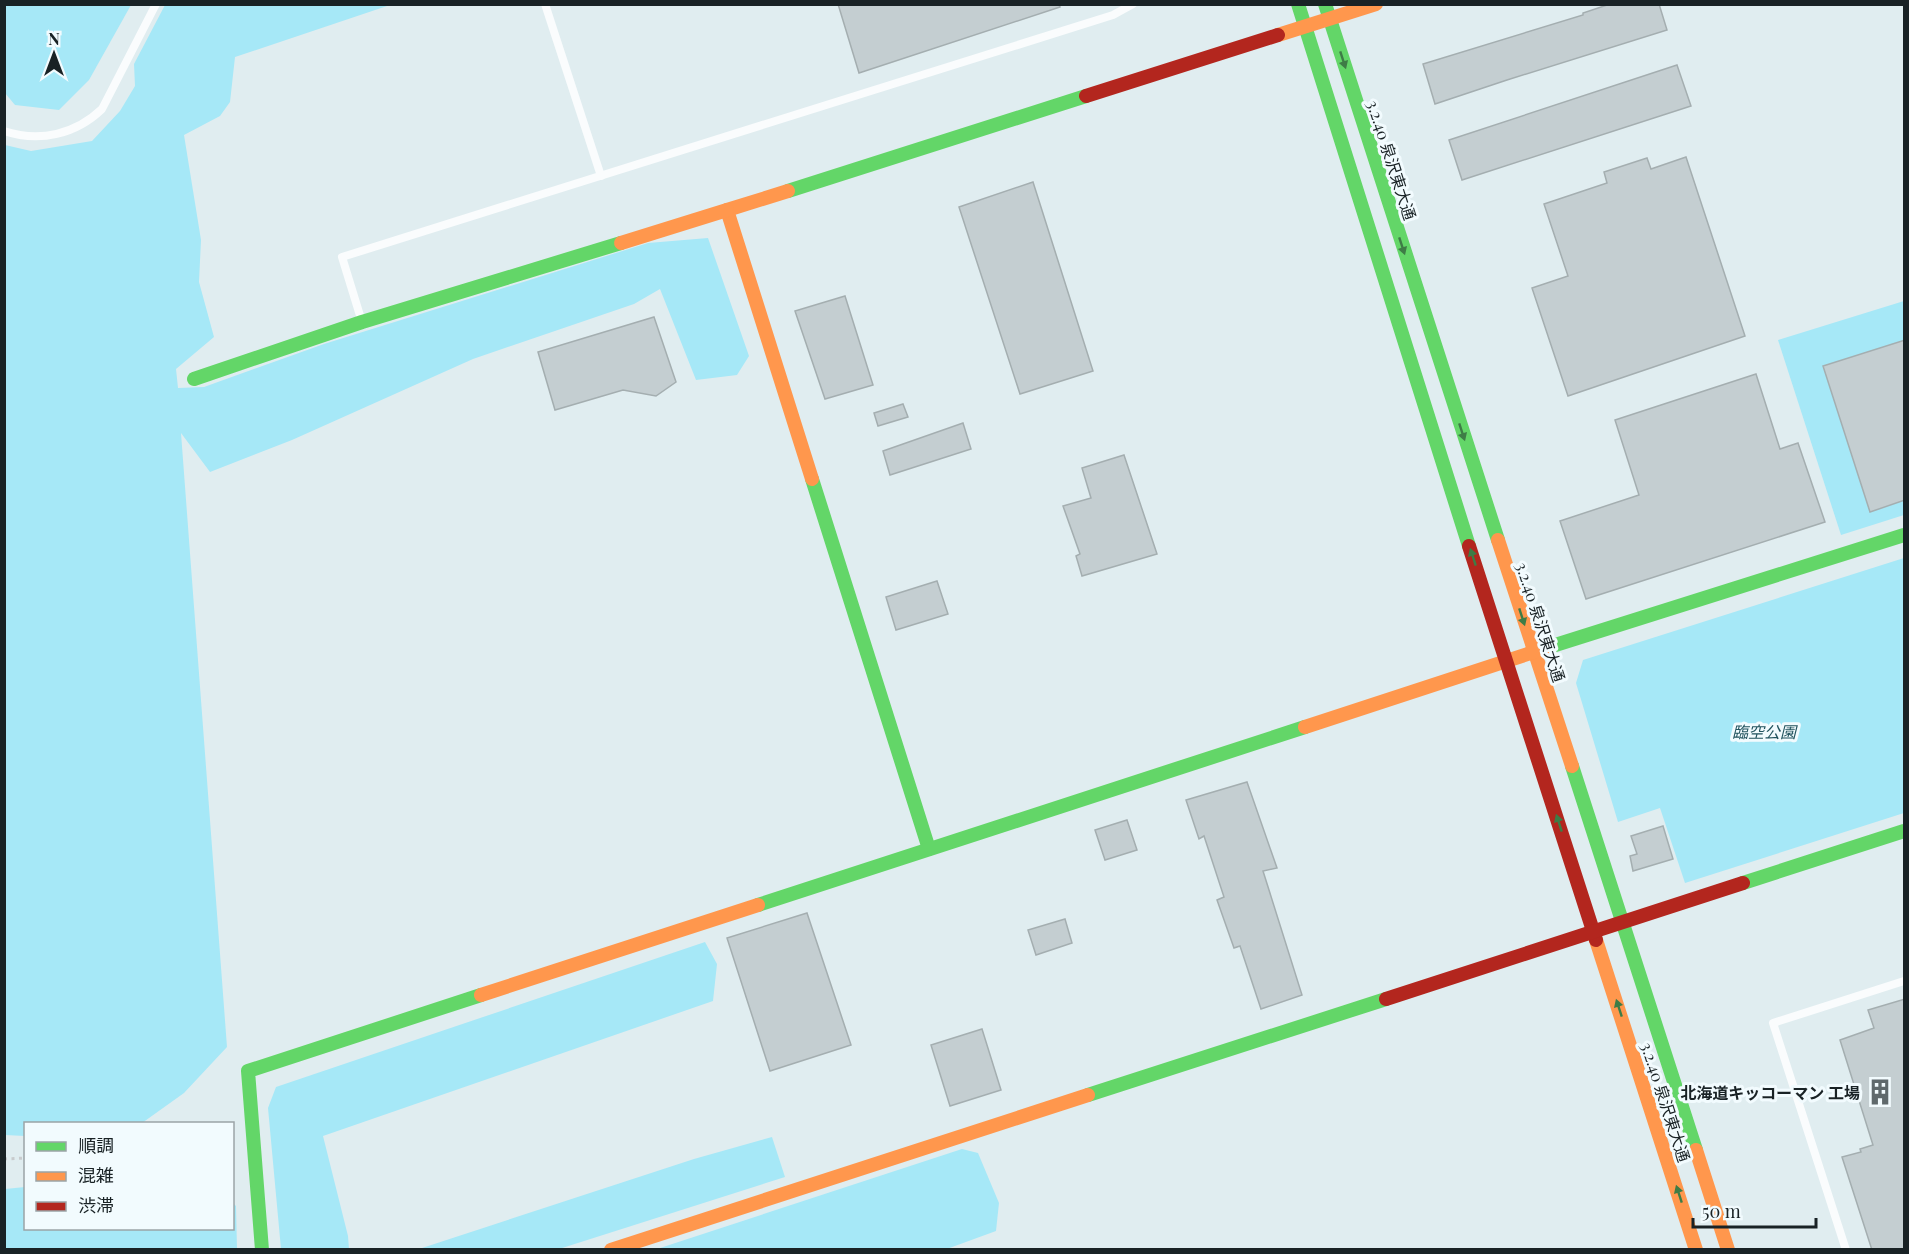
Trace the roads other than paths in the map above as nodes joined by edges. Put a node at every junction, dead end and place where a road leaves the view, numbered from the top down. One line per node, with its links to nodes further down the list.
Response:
1 (156, 4): 9 (lane)
2 (545, 4): 10 (lane)
3 (1133, 4): 10 (lane)
4 (1298, 4): 8 (street, 3.2.40 泉沢東大通)
5 (1325, 4): 7 (street, 3.2.40 泉沢東大通)
6 (1376, 4): 7 (street)
7 (1330, 20): 8 (street); 15 (street, 3.2.40 泉沢東大通, one-way to 15)
8 (1305, 26): 11 (street); 16 (street, 3.2.40 泉沢東大通, one-way to 8)
9 (4, 131)
10 (601, 176): 12 (lane)
11 (727, 210): 12 (street); 18 (street)
12 (362, 322): 13 (street)
13 (194, 379)
14 (1905, 535): 15 (street)
15 (1534, 652): 16 (street); 19 (street, 3.2.40 泉沢東大通)
16 (1506, 661): 18 (street); 20 (street, 3.2.40 泉沢東大通, one-way to 16)
17 (1905, 831): 19 (street)
18 (929, 849): 22 (street)
19 (1622, 922): 20 (street); 25 (street, 3.2.40 泉沢東大通)
20 (1594, 931): 23 (street); 24 (street, 3.2.40 泉沢東大通, one-way to 20)
21 (1905, 981): 26 (lane)
22 (262, 1250)
23 (611, 1250)
24 (1696, 1250)
25 (1728, 1250)
26 (1846, 1250)

